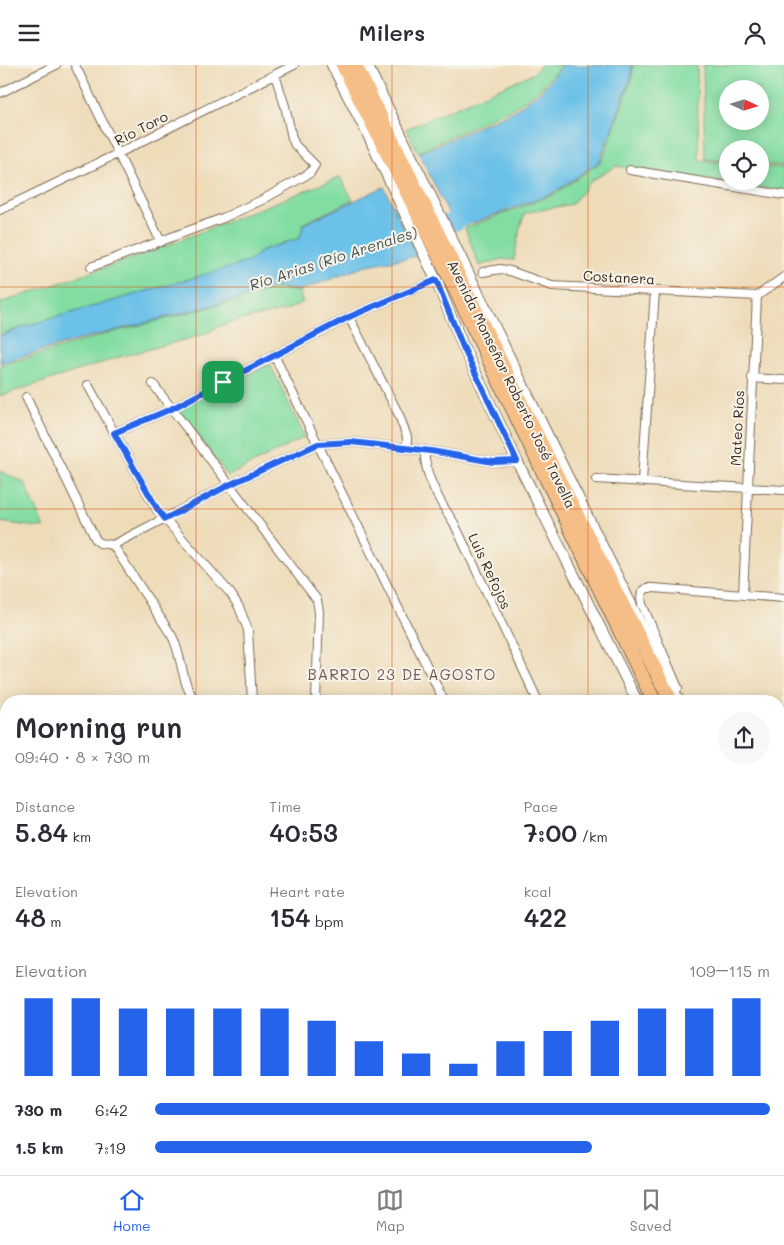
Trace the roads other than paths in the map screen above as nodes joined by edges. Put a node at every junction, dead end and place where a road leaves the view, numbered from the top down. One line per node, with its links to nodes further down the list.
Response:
1 (56, 65): 9 (street)
2 (75, 65): 11 (street)
3 (332, 65): 10 (street)
4 (343, 65): 10 (highway, Avenida Monseñor Roberto José Tavella)
5 (356, 65): 10 (highway, Avenida Monseñor Roberto José Tavella)
6 (367, 65): 10 (street)
7 (293, 66): 8 (street, Río Toro)
8 (275, 75): 11 (street, Río Toro); 15 (street)
9 (0, 93)
10 (381, 129): 17 (highway, Avenida Monseñor Roberto José Tavella); 17 (street)
11 (117, 155): 14 (street, Río Toro); 15 (street)
12 (630, 170): 13 (street)
13 (784, 195)
14 (0, 210)
15 (160, 242): 16 (street)
16 (91, 267)
17 (449, 268): 22 (street); 34 (street); 50 (highway, Avenida Monseñor Roberto José Tavella); 51 (highway, Avenida Monseñor Roberto José Tavella); 52 (street)
18 (483, 272): 20 (street, Costanera)
19 (784, 277): 21 (street)
20 (655, 291): 21 (street, Costanera); 36 (street)
21 (757, 296): 24 (street, Mateo Ríos)
22 (349, 317): 23 (street); 32 (street)
23 (274, 355): 29 (street); 31 (street)
24 (752, 378): 25 (street); 38 (street, Mateo Ríos)
25 (784, 380)
26 (153, 384): 29 (street)
27 (88, 385): 30 (street)
28 (26, 397): 41 (street)
29 (171, 409): 30 (street); 37 (street)
30 (114, 433): 40 (street)
31 (318, 444): 32 (street); 37 (street); 47 (street)
32 (407, 448): 33 (street)
33 (425, 450): 34 (street); 48 (street, Luis Refojos)
34 (517, 461): 49 (street)
35 (596, 479): 36 (street)
36 (642, 481): 38 (street)
37 (229, 485): 40 (street); 46 (street)
38 (747, 488): 39 (street); 42 (street, Mateo Ríos)
39 (784, 490)
40 (165, 519): 41 (street); 45 (street)
41 (113, 545): 44 (street)
42 (742, 595): 43 (street); 53 (street)
43 (784, 598)
44 (191, 695)
45 (252, 695)
46 (316, 695)
47 (441, 695)
48 (535, 695)
49 (634, 695)
50 (651, 695)
51 (668, 695)
52 (677, 695)
53 (678, 695)

